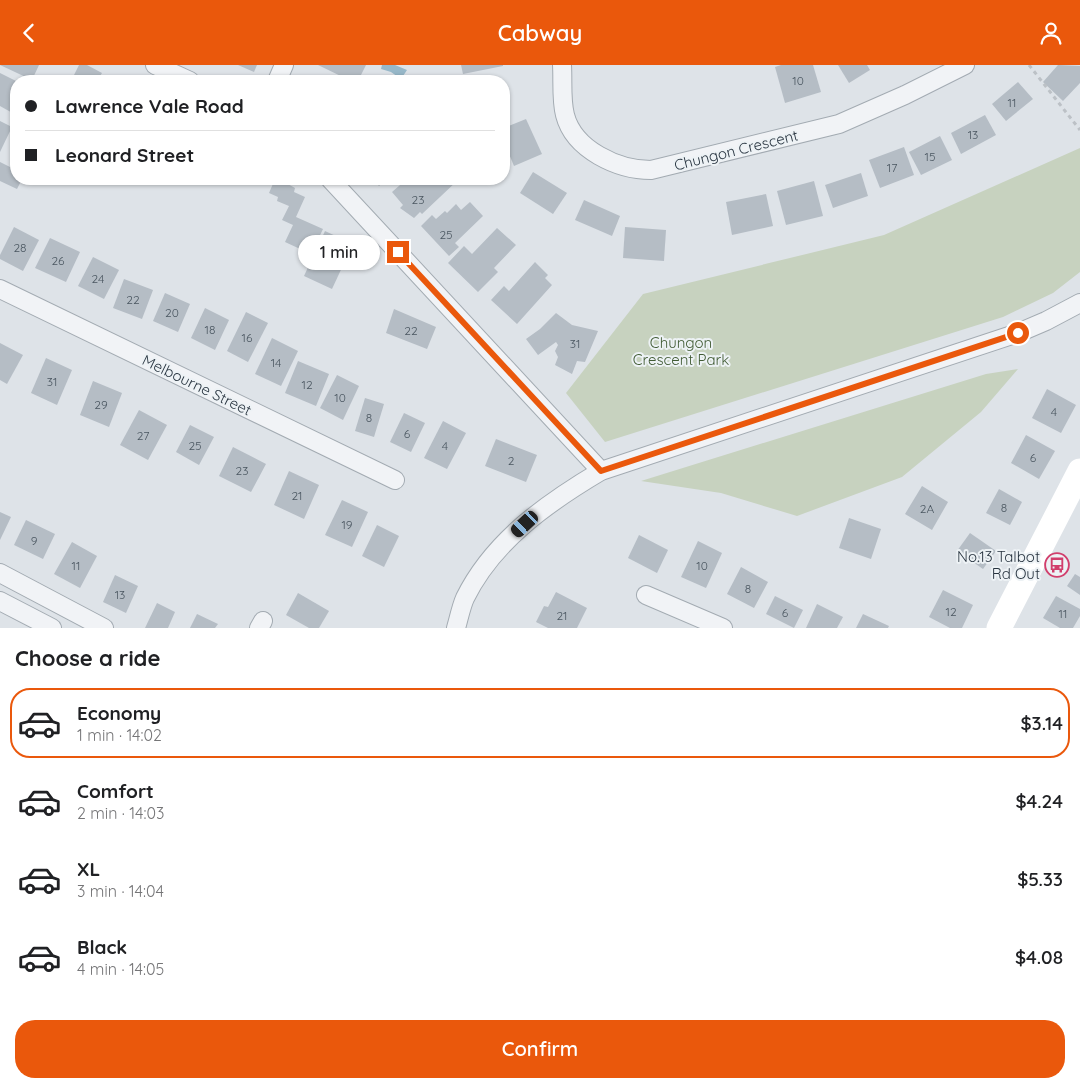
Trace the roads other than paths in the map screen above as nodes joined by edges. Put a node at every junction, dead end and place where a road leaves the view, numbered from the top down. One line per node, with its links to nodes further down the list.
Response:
1 (155, 65): 4 (street)
2 (562, 65): 3 (street, Chungon Crescent)
3 (965, 65)
4 (177, 75)
5 (336, 185): 10 (street)
6 (0, 289): 12 (street, Melbourne Street)
7 (1080, 297): 9 (street)
8 (1080, 303): 9 (street)
9 (1064, 311): 10 (street)
10 (601, 471): 19 (street)
11 (1080, 471): 21 (main road)
12 (394, 480)
13 (1080, 507): 22 (main road)
14 (0, 573): 18 (street)
15 (646, 595): 20 (street)
16 (0, 601): 17 (street)
17 (52, 628)
18 (104, 628)
19 (456, 628)
20 (723, 628)
21 (999, 628)
22 (1016, 628)

